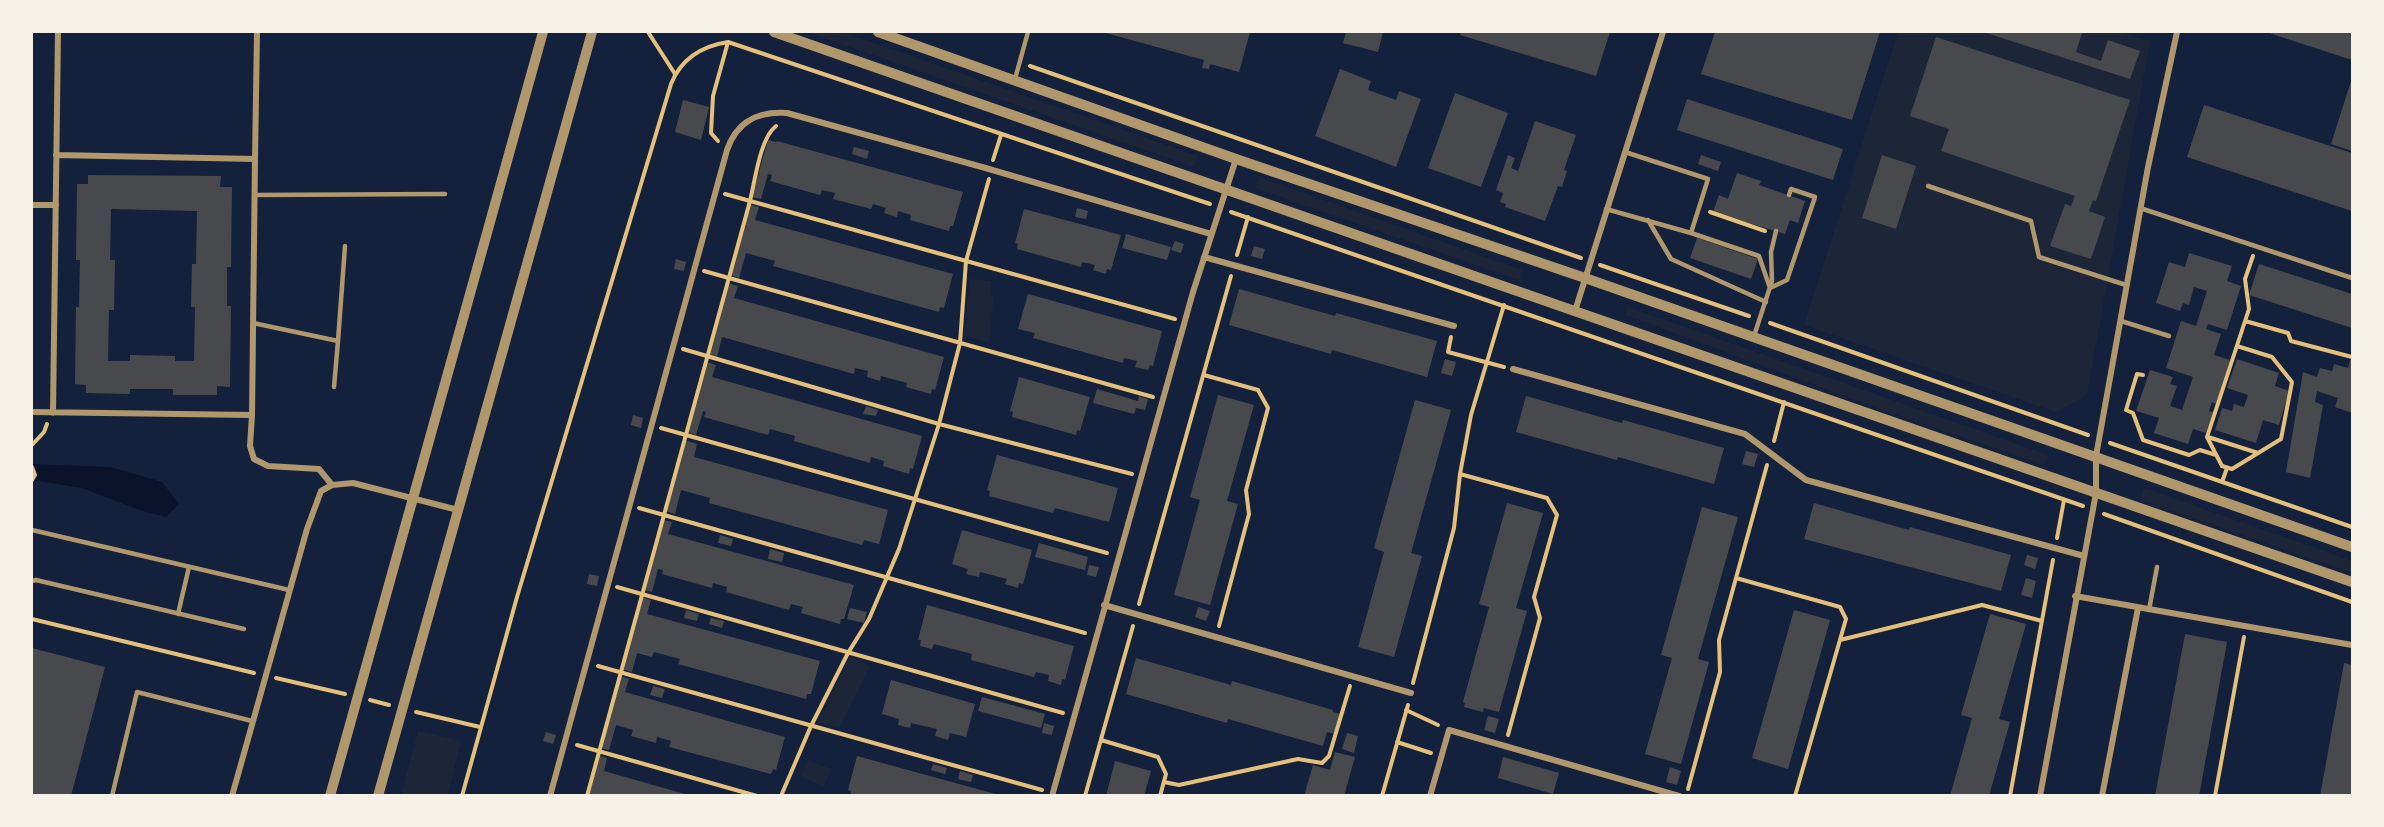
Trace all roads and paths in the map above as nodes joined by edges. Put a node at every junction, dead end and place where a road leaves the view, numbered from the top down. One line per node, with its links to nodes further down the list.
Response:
1 (58, 32): 19 (street)
2 (257, 32): 20 (street)
3 (543, 32): 102 (street)
4 (592, 32): 106 (street)
5 (648, 32): 13 (path)
6 (774, 32): 26 (street)
7 (878, 32): 14 (street)
8 (1028, 32): 12 (lane)
9 (1663, 32): 18 (street)
10 (2177, 32): 36 (street)
11 (728, 42): 13 (path); 16 (path); 17 (path)
12 (1020, 63): 14 (lane); 48 (path)
13 (675, 74): 162 (path)
14 (1015, 82): 21 (street)
15 (784, 126): 31 (path)
16 (1001, 135): 22 (path); 34 (path)
17 (727, 150): 22 (street); 27 (street)
18 (1625, 152): 35 (lane); 37 (street)
19 (56, 155): 20 (street); 33 (street)
20 (255, 159): 29 (street)
21 (1236, 159): 26 (street); 52 (street)
22 (991, 169): 24 (path); 42 (street)
23 (977, 178): 24 (path)
24 (988, 181): 47 (path)
25 (1928, 186): 54 (lane)
26 (1226, 189): 34 (street); 58 (street)
27 (716, 192): 31 (path); 50 (street)
28 (445, 194): 29 (lane)
29 (254, 195): 63 (street)
30 (1789, 195): 55 (lane)
31 (750, 201): 47 (path); 51 (path)
32 (32, 205): 33 (street)
33 (56, 205): 81 (street)
34 (1220, 208): 38 (path); 42 (street)
35 (1699, 208): 41 (lane); 43 (path)
36 (2140, 208): 45 (lane); 54 (street)
37 (1606, 209): 39 (lane); 48 (street)
38 (1248, 218): 49 (path); 57 (path)
39 (1648, 220): 41 (lane); 56 (lane)
40 (1776, 231): 55 (lane)
41 (1691, 232): 55 (lane)
42 (1211, 234): 46 (street)
43 (1764, 240)
44 (345, 246): 67 (lane)
45 (2256, 247): 53 (lane); 61 (path)
46 (1204, 257): 49 (street); 62 (street)
47 (966, 261): 62 (path); 68 (path)
48 (1590, 261): 52 (street); 59 (path)
49 (1234, 265): 64 (street); 75 (path)
50 (695, 269): 51 (path); 69 (street)
51 (728, 278): 68 (path); 71 (path)
52 (1585, 278): 58 (street); 66 (street)
53 (2352, 279)
54 (2126, 285): 60 (street)
55 (1770, 288): 56 (lane)
56 (1766, 302): 59 (lane)
57 (1504, 305): 73 (path); 79 (path)
58 (1575, 311): 101 (street)
59 (1760, 320): 66 (lane); 88 (path)
60 (2121, 321): 65 (lane); 88 (street)
61 (2245, 321): 70 (path); 72 (path)
62 (1185, 322): 78 (street)
63 (253, 323): 67 (lane); 82 (street)
64 (1454, 326): 73 (path)
65 (2169, 336)
66 (1754, 337): 93 (street)
67 (339, 341): 77 (lane)
68 (960, 343): 78 (path); 83 (path)
69 (673, 346): 71 (path); 84 (street)
70 (2237, 346): 87 (path); 91 (path)
71 (708, 357): 83 (path); 86 (path)
72 (2352, 357)
73 (1486, 362): 74 (path); 96 (path)
74 (1513, 369): 90 (street)
75 (1204, 375): 130 (path); 137 (path)
76 (2143, 375): 92 (path)
77 (334, 387)
78 (1163, 400): 97 (street)
79 (1784, 402): 90 (path); 104 (path)
80 (32, 412): 81 (street)
81 (53, 412): 82 (street)
82 (252, 415): 100 (street)
83 (939, 424): 97 (path); 103 (path)
84 (651, 426): 86 (path); 105 (street)
85 (44, 432): 89 (path)
86 (685, 435): 103 (path); 108 (path)
87 (2207, 437): 91 (path); 92 (path)
88 (2099, 439): 93 (street); 99 (path)
89 (32, 445)
90 (1771, 453): 112 (street); 118 (path)
91 (2258, 453): 95 (path)
92 (2216, 455): 95 (path)
93 (2096, 456): 101 (street); 111 (street)
94 (32, 467): 98 (path)
95 (2227, 468): 99 (path)
96 (1460, 474): 144 (path); 153 (path)
97 (1141, 477): 113 (street)
98 (32, 480)
99 (2222, 482): 109 (path)
100 (332, 485): 102 (street); 122 (street)
101 (2096, 493): 107 (street); 120 (street)
102 (414, 498): 106 (street); 160 (street)
103 (915, 500): 113 (path); 117 (path)
104 (2064, 500): 107 (path); 112 (path)
105 (629, 506): 108 (path); 121 (street)
106 (458, 510): 161 (street)
107 (2093, 510): 114 (street); 125 (path)
108 (663, 515): 117 (path); 123 (path)
109 (2352, 527)
110 (32, 530): 115 (lane)
111 (2352, 547)
112 (2055, 549): 114 (street); 132 (path)
113 (1118, 556): 126 (street)
114 (2084, 556): 124 (street)
115 (189, 567): 122 (lane); 129 (lane)
116 (2157, 567): 128 (lane)
117 (887, 578): 136 (path); 140 (path)
118 (1736, 578): 138 (path); 172 (path)
119 (32, 581): 129 (lane)
120 (2352, 582)
121 (608, 584): 123 (path); 141 (street)
122 (289, 590): 147 (street)
123 (642, 594): 140 (path); 142 (path)
124 (2075, 596): 127 (street); 175 (street)
125 (2352, 602)
126 (1104, 605): 130 (street); 136 (street)
127 (2138, 608): 128 (street); 176 (street)
128 (2149, 610): 134 (street)
129 (178, 614): 135 (lane)
130 (1136, 614): 137 (street); 150 (path)
131 (32, 619): 133 (path)
132 (2042, 621): 138 (path); 174 (path)
133 (65, 627)
134 (2246, 627): 139 (street); 177 (path)
135 (244, 629)
136 (1095, 636): 146 (street)
137 (1216, 637): 143 (street)
138 (1840, 640): 173 (path)
139 (2352, 645)
140 (848, 653): 146 (path); 148 (path)
141 (586, 663): 142 (path); 151 (street)
142 (620, 673): 148 (path); 154 (path)
143 (1353, 676): 144 (street); 156 (path)
144 (1411, 693): 145 (path)
145 (1406, 710): 149 (path); 152 (path)
146 (1074, 716): 157 (street)
147 (252, 721): 158 (lane); 159 (street)
148 (811, 726): 157 (path); 166 (path)
149 (1449, 730): 153 (street); 155 (street)
150 (1101, 740): 156 (path); 167 (path)
151 (564, 742): 154 (path); 163 (street)
152 (1397, 742): 155 (path); 169 (path)
153 (1505, 746): 171 (street)
154 (600, 751): 164 (path); 165 (path)
155 (1441, 756): 170 (street)
156 (1164, 782): 168 (path)
157 (1052, 794)
158 (112, 795)
159 (232, 795)
160 (330, 795)
161 (378, 795)
162 (462, 795)
163 (550, 795)
164 (587, 795)
165 (757, 795)
166 (781, 795)
167 (1085, 795)
168 (1160, 795)
169 (1382, 795)
170 (1430, 795)
171 (1679, 795)
172 (1686, 795)
173 (1795, 795)
174 (2010, 795)
175 (2040, 795)
176 (2102, 795)
177 (2215, 795)

